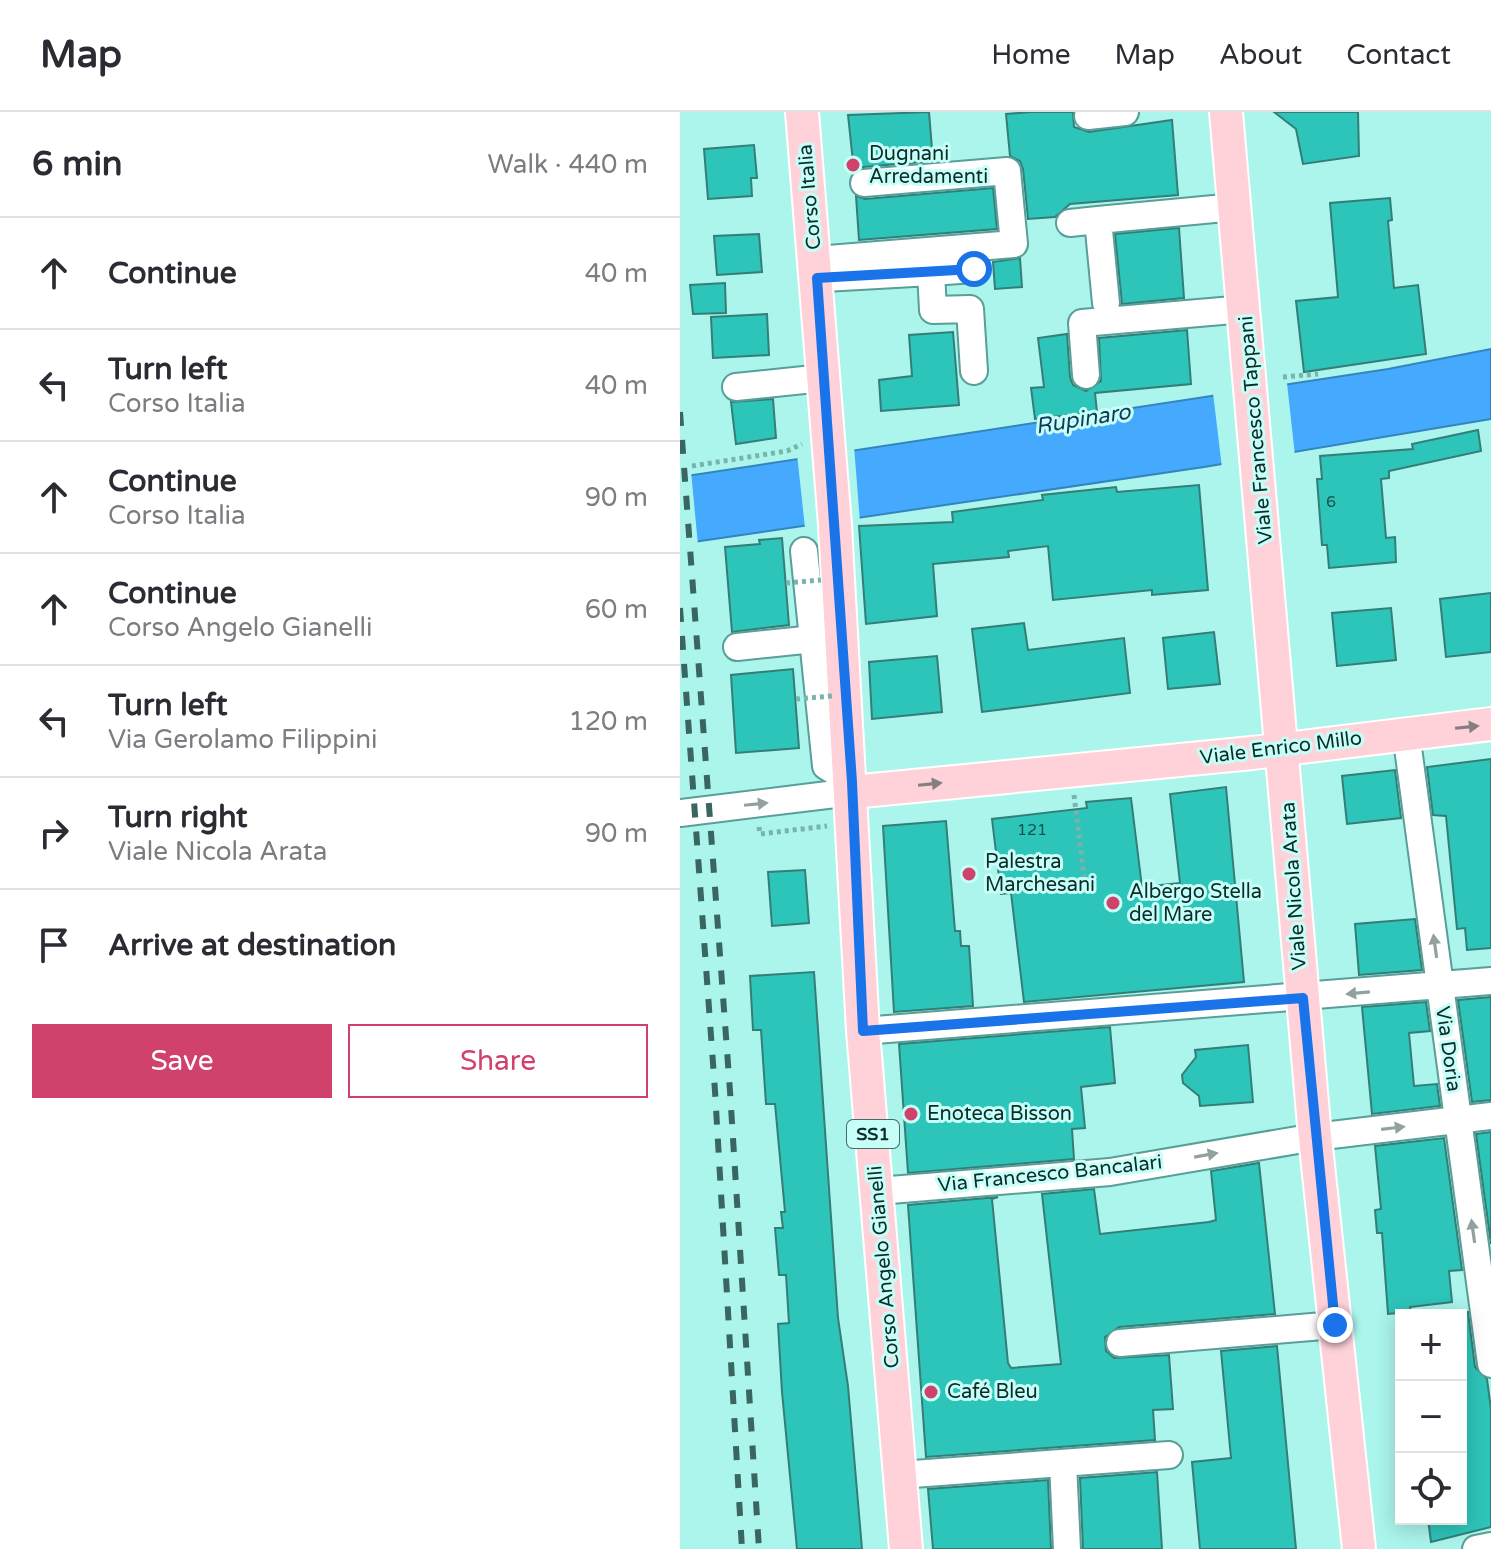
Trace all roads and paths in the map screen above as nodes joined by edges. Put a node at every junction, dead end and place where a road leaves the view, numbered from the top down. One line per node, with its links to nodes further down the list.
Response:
1 (802, 112): 7 (main road, Corso Italia / SS1)
2 (1125, 112): 4 (street)
3 (1226, 112): 6 (main road, Viale Francesco Tappani)
4 (1088, 116)
5 (864, 183): 7 (street)
6 (1234, 200): 10 (street); 11 (main road, Viale Francesco Tappani)
7 (816, 269): 9 (street); 16 (main road, Corso Italia / SS1)
8 (974, 269): 9 (street)
9 (931, 272): 12 (street)
10 (1106, 303)
11 (1245, 309): 14 (street); 29 (main road, Viale Francesco Tappani)
12 (974, 371)
13 (1318, 374): 15 (path)
14 (1086, 375)
15 (1283, 377)
16 (823, 378): 17 (street); 18 (main road, Corso Italia / SS1)
17 (736, 387)
18 (827, 446): 19 (path); 31 (main road, Corso Italia / SS1)
19 (692, 466)
20 (804, 551): 23 (street)
21 (821, 580): 22 (path, bridge)
22 (786, 583)
23 (814, 639): 24 (street); 31 (street)
24 (737, 647)
25 (832, 696): 26 (path, bridge)
26 (796, 699)
27 (1491, 724): 28 (main road, Viale Enrico Millo, one-way to 27)
28 (1406, 733): 29 (main road, Viale Enrico Millo); 35 (street, Via Doria, one-way to 28)
29 (1283, 748): 30 (main road, Viale Enrico Millo); 36 (main road, Viale Nicola Arata)
30 (1071, 770): 31 (main road, Viale Enrico Millo, one-way to 30); 33 (path)
31 (852, 787): 32 (street, Viale Enrico Millo, one-way to 31); 37 (main road, Corso Angelo Gianelli / SS1)
32 (680, 813)
33 (1086, 893)
34 (1491, 981): 35 (street)
35 (1440, 986): 36 (street, one-way to 36); 39 (street, Via Doria)
36 (1303, 998): 37 (street); 40 (main road, Viale Nicola Arata)
37 (863, 1031): 41 (main road, Corso Angelo Gianelli / SS1)
38 (1491, 1116): 39 (street, Via Francesco Bancalari)
39 (1458, 1120): 40 (street, Via Francesco Bancalari, one-way to 39); 44 (street, Via Doria, one-way to 39)
40 (1315, 1137): 41 (street, Via Francesco Bancalari, one-way to 40); 42 (main road, Viale Nicola Arata)
41 (878, 1191): 47 (main road, Corso Angelo Gianelli / SS1)
42 (1335, 1325): 43 (street); 51 (main road, Viale Nicola Arata)
43 (1120, 1343)
44 (1491, 1364)
45 (1169, 1455): 46 (street)
46 (1063, 1463): 47 (street); 50 (street)
47 (900, 1475): 49 (main road, Corso Angelo Gianelli / SS1)
48 (1491, 1546): 52 (street)
49 (906, 1549)
50 (1067, 1549)
51 (1359, 1549)
52 (1476, 1549)

